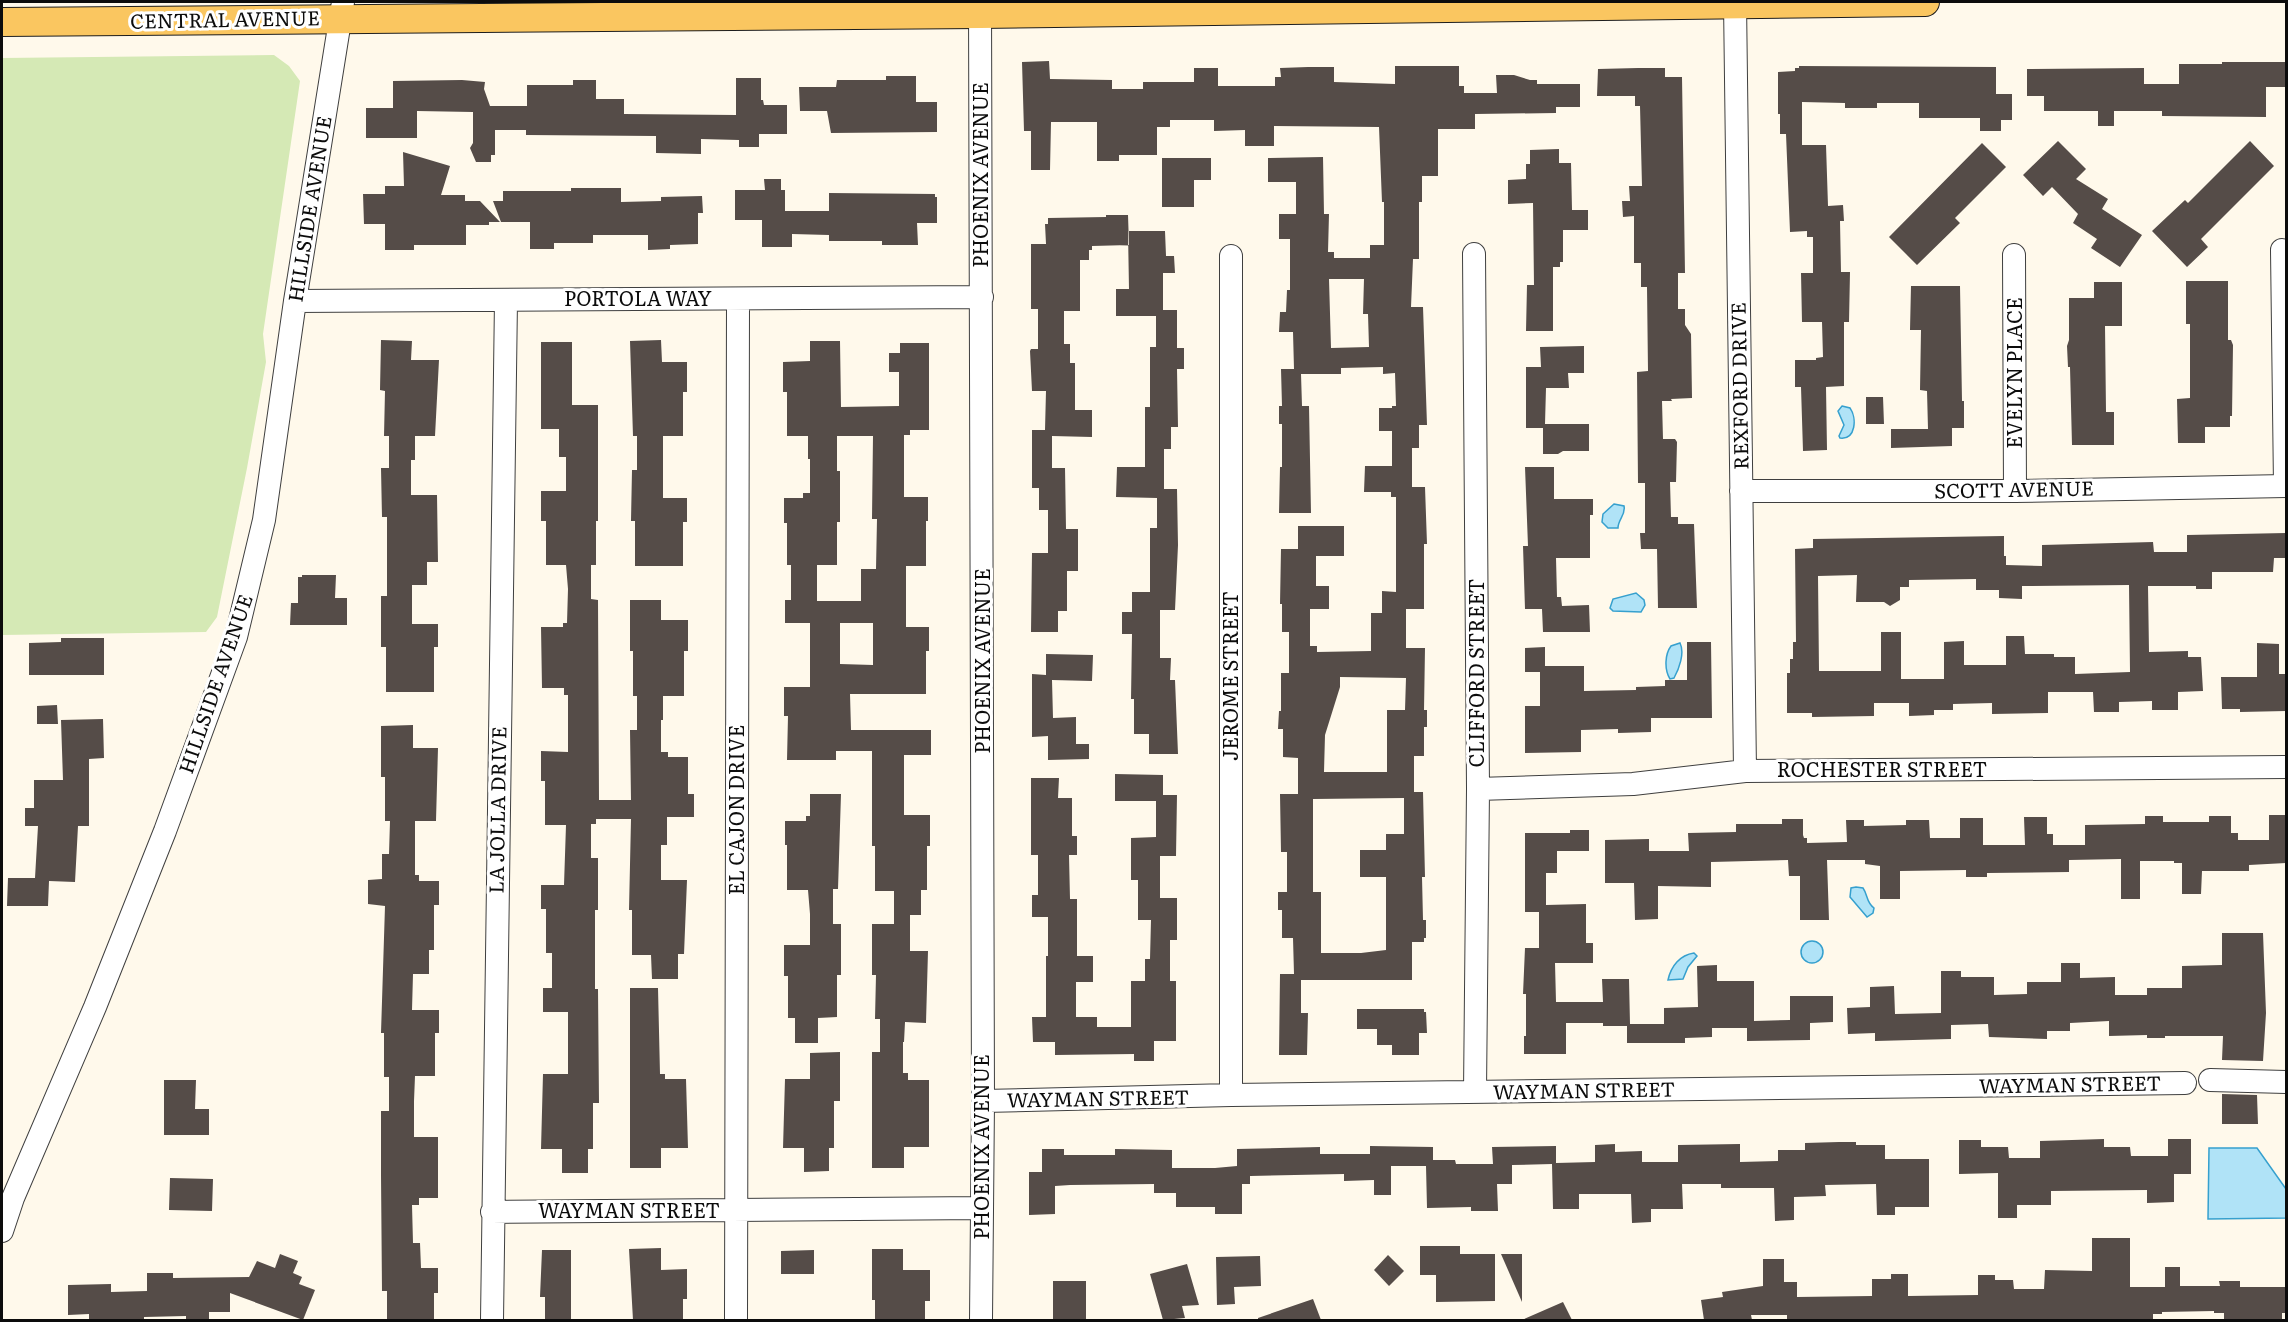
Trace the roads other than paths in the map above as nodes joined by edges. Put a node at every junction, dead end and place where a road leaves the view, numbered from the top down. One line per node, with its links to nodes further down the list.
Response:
1 (1925, 2): 2 (main road, CENTRAL AVENUE)
2 (1736, 3): 3 (main road, CENTRAL AVENUE); 15 (street, REXFORD DRIVE)
3 (980, 8): 4 (main road, CENTRAL AVENUE); 10 (street, PHOENIX AVENUE)
4 (343, 10): 5 (main road, CENTRAL AVENUE); 13 (street, HILLSIDE AVENUE)
5 (2, 22)
6 (2282, 250): 14 (street)
7 (1474, 254): 19 (street, CLIFFORD STREET)
8 (2014, 255): 16 (street, EVELYN PLACE)
9 (1231, 256): 24 (street, JEROME STREET)
10 (982, 297): 11 (street, PORTOLA WAY); 25 (street, PHOENIX AVENUE)
11 (738, 298): 12 (street, PORTOLA WAY); 27 (street, EL CAJON DRIVE)
12 (506, 300): 13 (street, PORTOLA WAY); 28 (street, LA JOLLA DRIVE)
13 (295, 301): 29 (street, HILLSIDE AVENUE)
14 (2286, 486): 16 (street, SCOTT AVENUE)
15 (1741, 491): 16 (street, SCOTT AVENUE); 18 (street, REXFORD DRIVE)
16 (2015, 491)
17 (2286, 767): 18 (street, ROCHESTER STREET)
18 (1745, 771): 19 (street, ROCHESTER STREET)
19 (1478, 789): 23 (street, CLIFFORD STREET)
20 (2210, 1080): 21 (street)
21 (2286, 1082)
22 (2186, 1083): 23 (street, WAYMAN STREET)
23 (1475, 1092): 24 (street, WAYMAN STREET)
24 (1231, 1095): 25 (street, WAYMAN STREET)
25 (983, 1101): 26 (street, PHOENIX AVENUE)
26 (982, 1208): 27 (street, WAYMAN STREET); 32 (street, PHOENIX AVENUE)
27 (736, 1211): 28 (street, WAYMAN STREET); 31 (street, EL CAJON DRIVE)
28 (492, 1212): 30 (street, LA JOLLA DRIVE)
29 (2, 1231)
30 (492, 1320)
31 (736, 1320)
32 (981, 1320)

